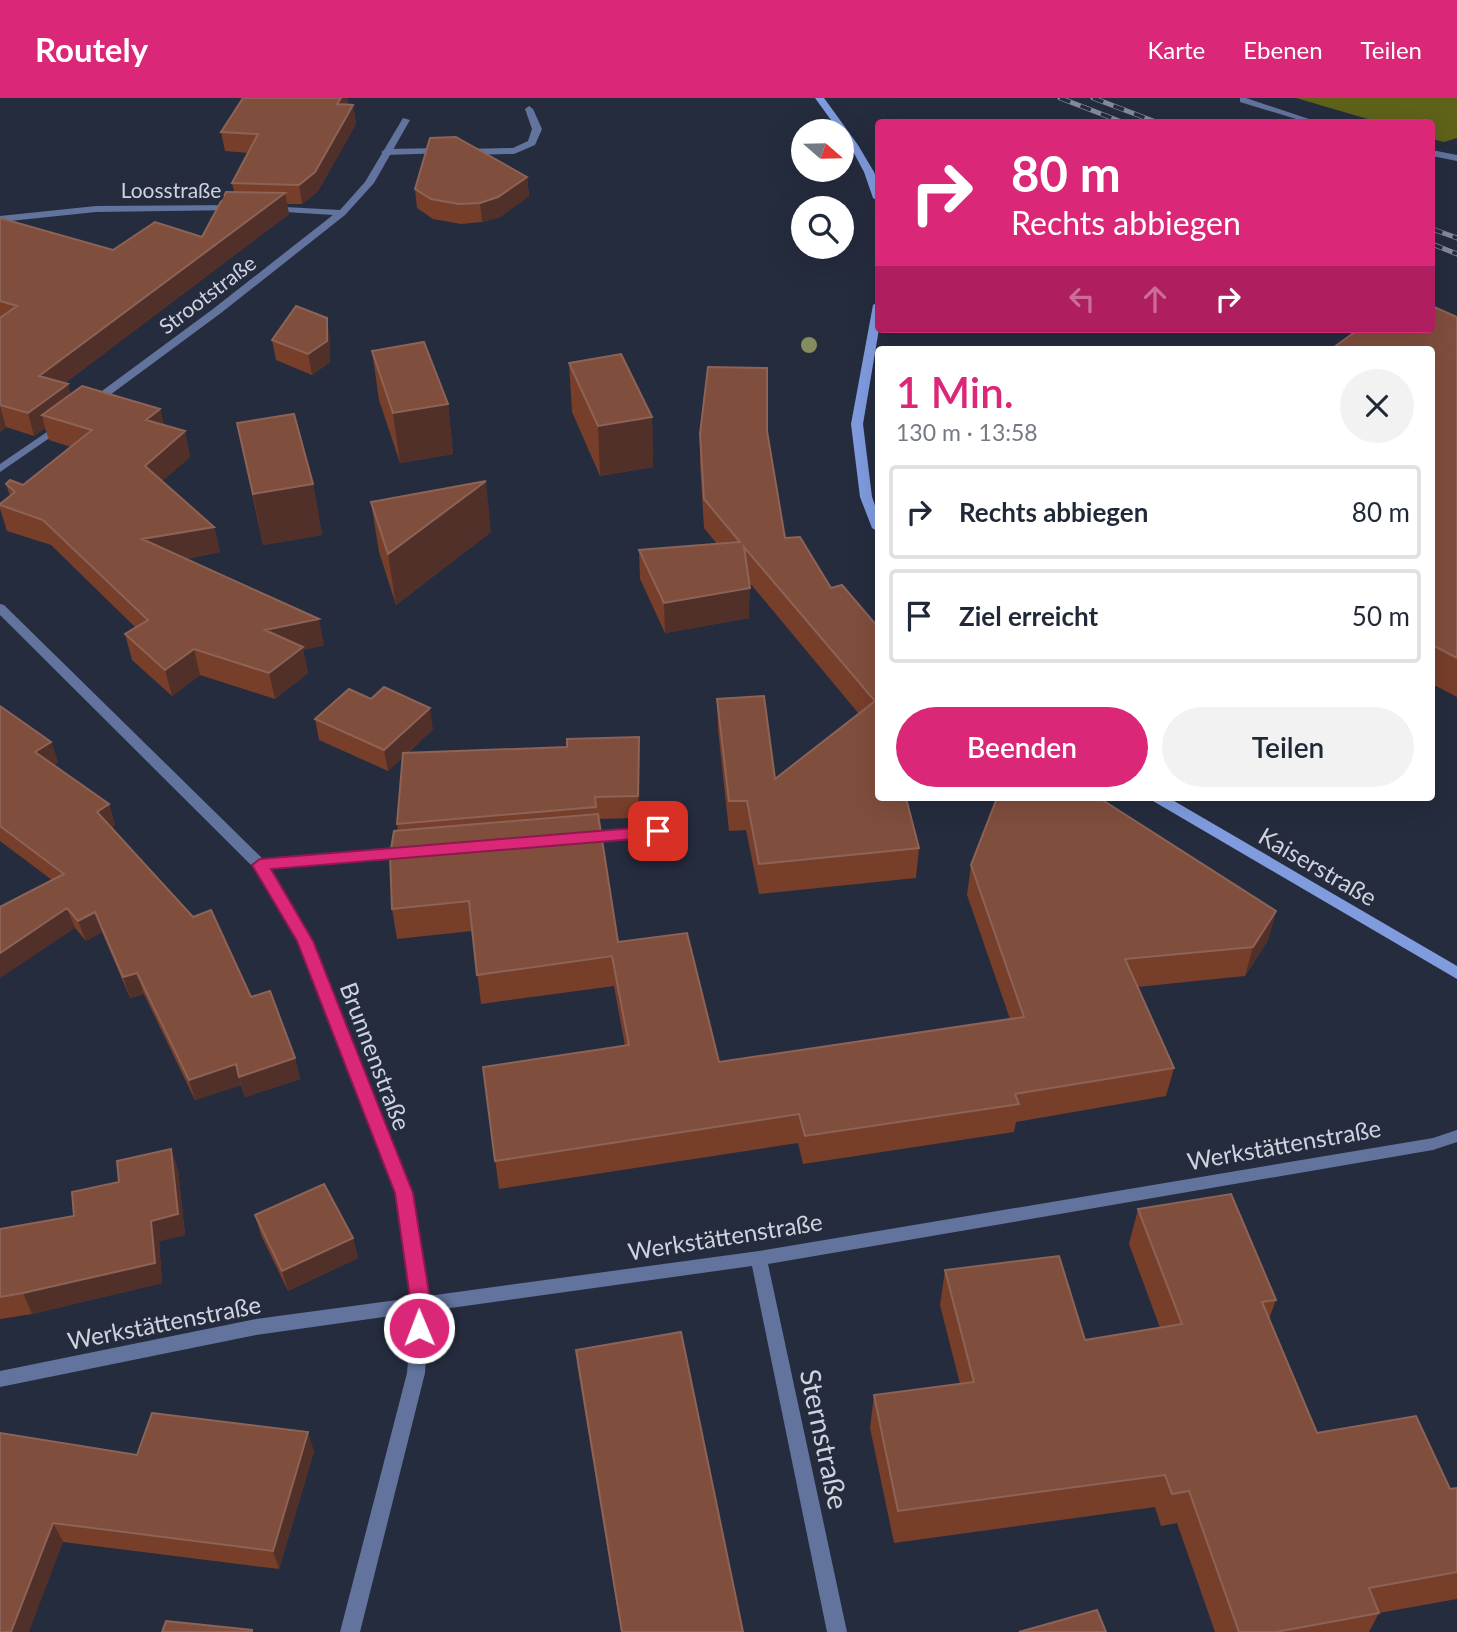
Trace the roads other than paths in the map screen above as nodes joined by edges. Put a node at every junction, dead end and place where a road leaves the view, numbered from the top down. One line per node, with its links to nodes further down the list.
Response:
1 (819, 98): 9 (main road)
2 (1243, 100): 4 (street)
3 (529, 109): 6 (street)
4 (1304, 119)
5 (406, 120): 6 (street, Strootstraße)
6 (386, 152): 12 (street, Strootstraße)
7 (1435, 154): 8 (street)
8 (1457, 158)
9 (875, 182)
10 (245, 208): 13 (street, Loosstraße)
11 (257, 208): 12 (street, Loosstraße)
12 (342, 212): 15 (street, Strootstraße)
13 (0, 219)
14 (875, 322): 18 (main road)
15 (85, 408)
16 (74, 416): 17 (street)
17 (0, 468)
18 (875, 520)
19 (0, 608): 24 (street, Brunnenstraße)
20 (1163, 801): 25 (main road, Kaiserstraße)
21 (658, 831): 22 (street)
22 (562, 839)
23 (424, 851): 24 (street)
24 (260, 865): 28 (street, Brunnenstraße)
25 (1457, 973)
26 (1457, 1136): 27 (street, Werkstättenstraße)
27 (759, 1258): 28 (street, Werkstättenstraße); 31 (street, Sternstraße)
28 (421, 1305): 29 (street, Werkstättenstraße); 30 (street, Brunnenstraße)
29 (0, 1379)
30 (350, 1632)
31 (837, 1632)

